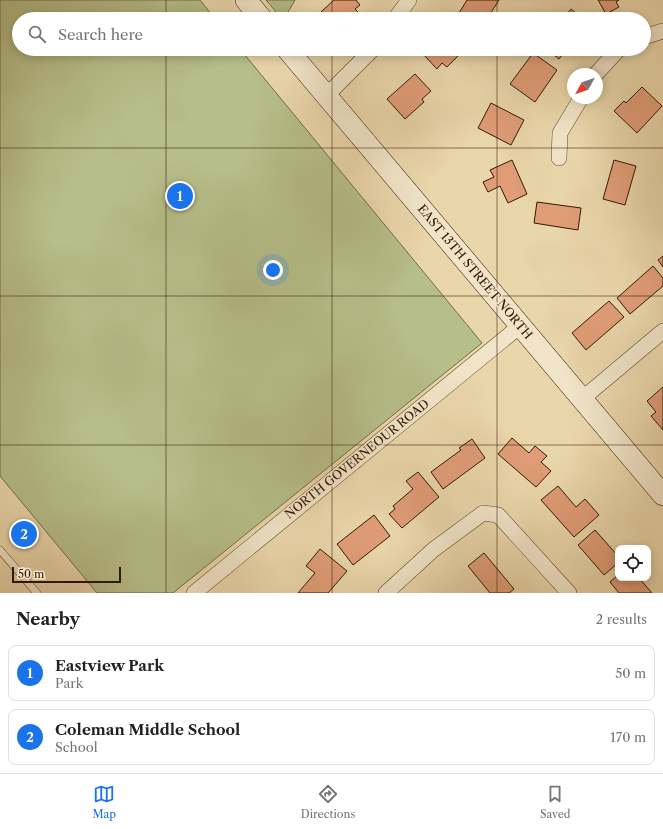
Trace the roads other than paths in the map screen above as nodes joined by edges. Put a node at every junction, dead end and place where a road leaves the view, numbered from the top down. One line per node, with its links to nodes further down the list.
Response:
1 (246, 0): 3 (main road)
2 (409, 0): 4 (street)
3 (256, 12)
4 (400, 12)
5 (663, 31): 6 (street)
6 (651, 35)
7 (293, 56): 11 (main road, EAST 13TH STREET NORTH)
8 (366, 56): 11 (street)
9 (613, 56): 10 (street)
10 (602, 68)
11 (326, 96): 14 (main road, EAST 13TH STREET NORTH)
12 (577, 104): 13 (street)
13 (559, 158)
14 (520, 326): 16 (main road, EAST 13TH STREET NORTH); 20 (street, NORTH GOVERNEOUR ROAD)
15 (663, 331): 16 (street)
16 (582, 399): 17 (main road, EAST 13TH STREET NORTH)
17 (663, 495)
18 (0, 550): 19 (lane)
19 (36, 593)
20 (194, 593)
21 (386, 593): 22 (street)
22 (569, 593)

